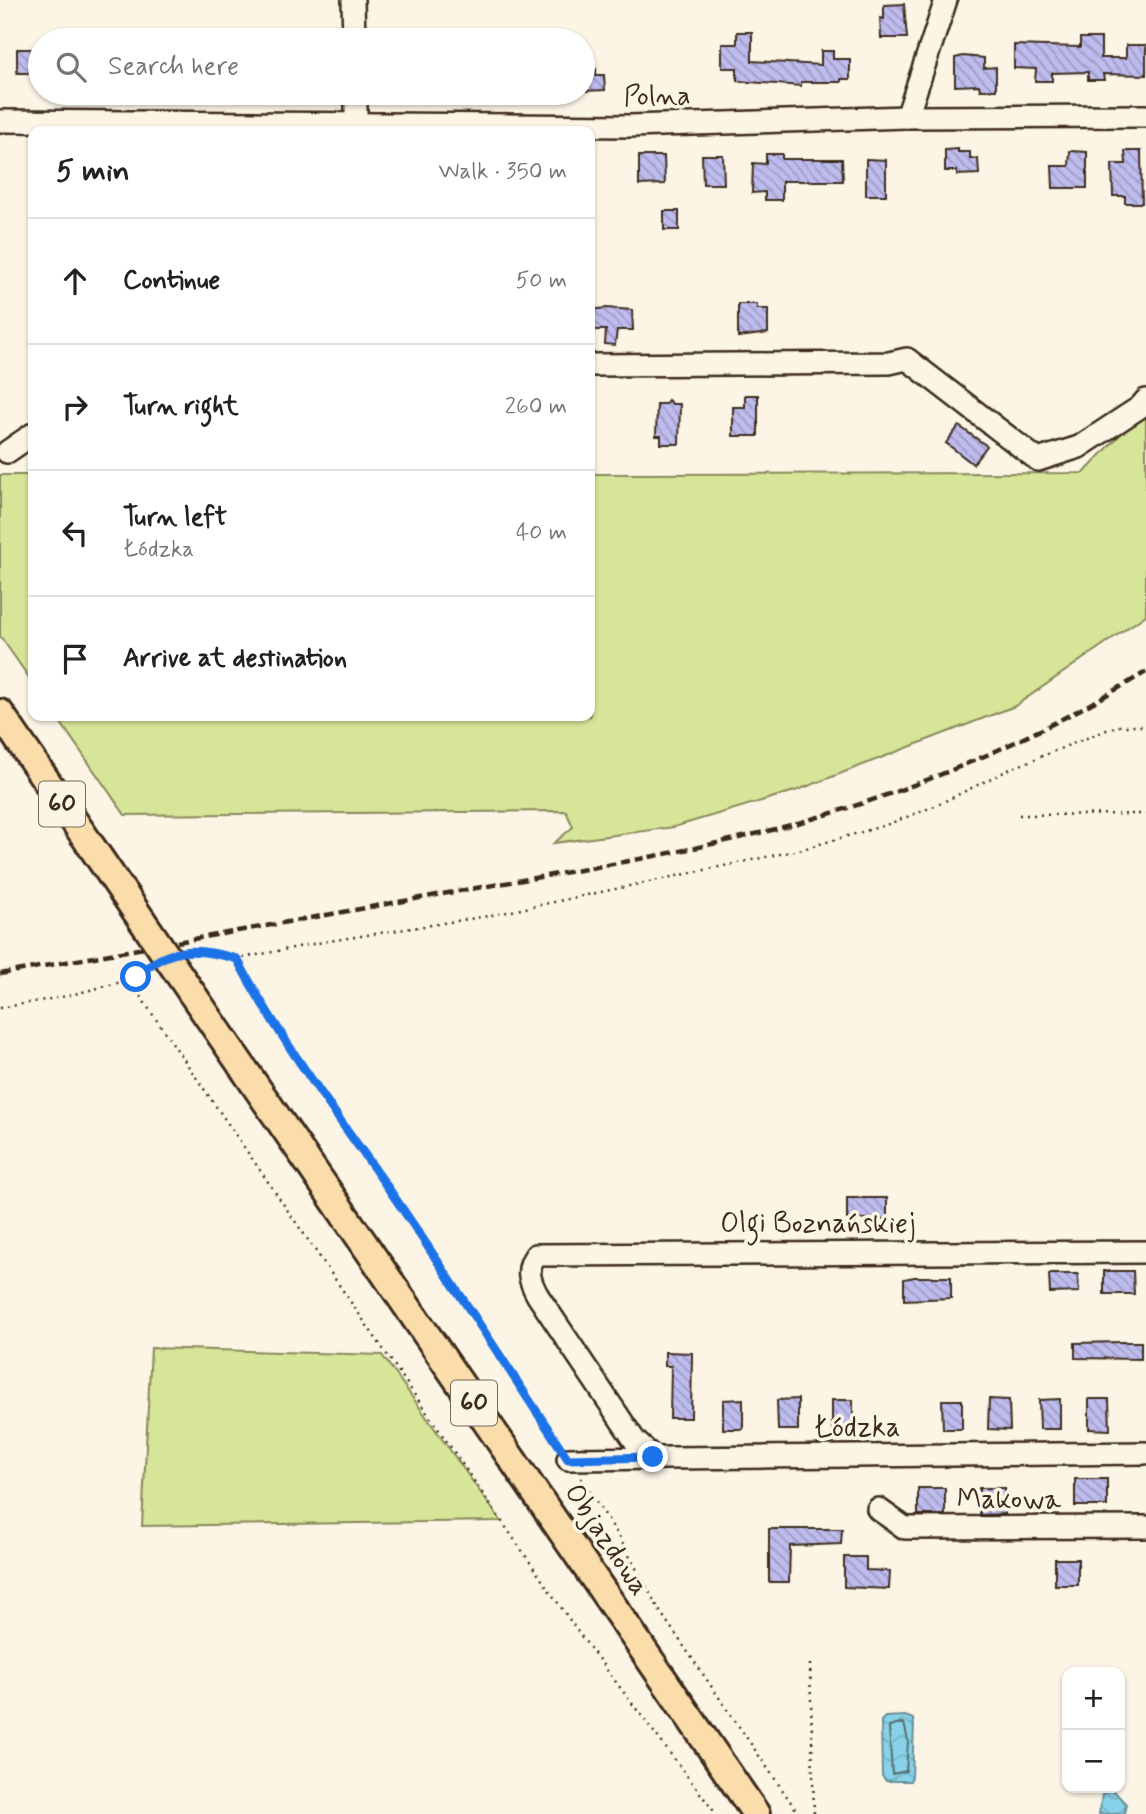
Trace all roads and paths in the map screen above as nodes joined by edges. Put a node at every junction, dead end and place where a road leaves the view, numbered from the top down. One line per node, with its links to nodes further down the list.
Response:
1 (353, 0): 3 (street)
2 (946, 0): 6 (street)
3 (354, 28)
4 (356, 105): 9 (street)
5 (1146, 116): 6 (street, Polna)
6 (907, 117): 10 (street, Polna)
7 (0, 121): 8 (street, Polna)
8 (254, 126)
9 (356, 126)
10 (595, 126)
11 (595, 365): 12 (street)
12 (1146, 400)
13 (28, 437): 14 (street)
14 (7, 452)
15 (0, 713): 32 (main road, Objazdowa / 60, bridge)
16 (1146, 726): 20 (path)
17 (1146, 814): 18 (path)
18 (1019, 815)
19 (180, 950): 20 (path)
20 (237, 959): 27 (path)
21 (151, 963): 22 (path)
22 (129, 979): 23 (path); 31 (path)
23 (0, 1008)
24 (1146, 1252): 26 (street, Olgi Boznańskiej)
25 (1146, 1453): 26 (street, Łódzka)
26 (653, 1457): 27 (street, Łódzka)
27 (568, 1459): 33 (path)
28 (878, 1509): 29 (street, Makowa)
29 (1146, 1527)
30 (810, 1664): 34 (path)
31 (716, 1814)
32 (756, 1814)
33 (799, 1814)
34 (814, 1814)

